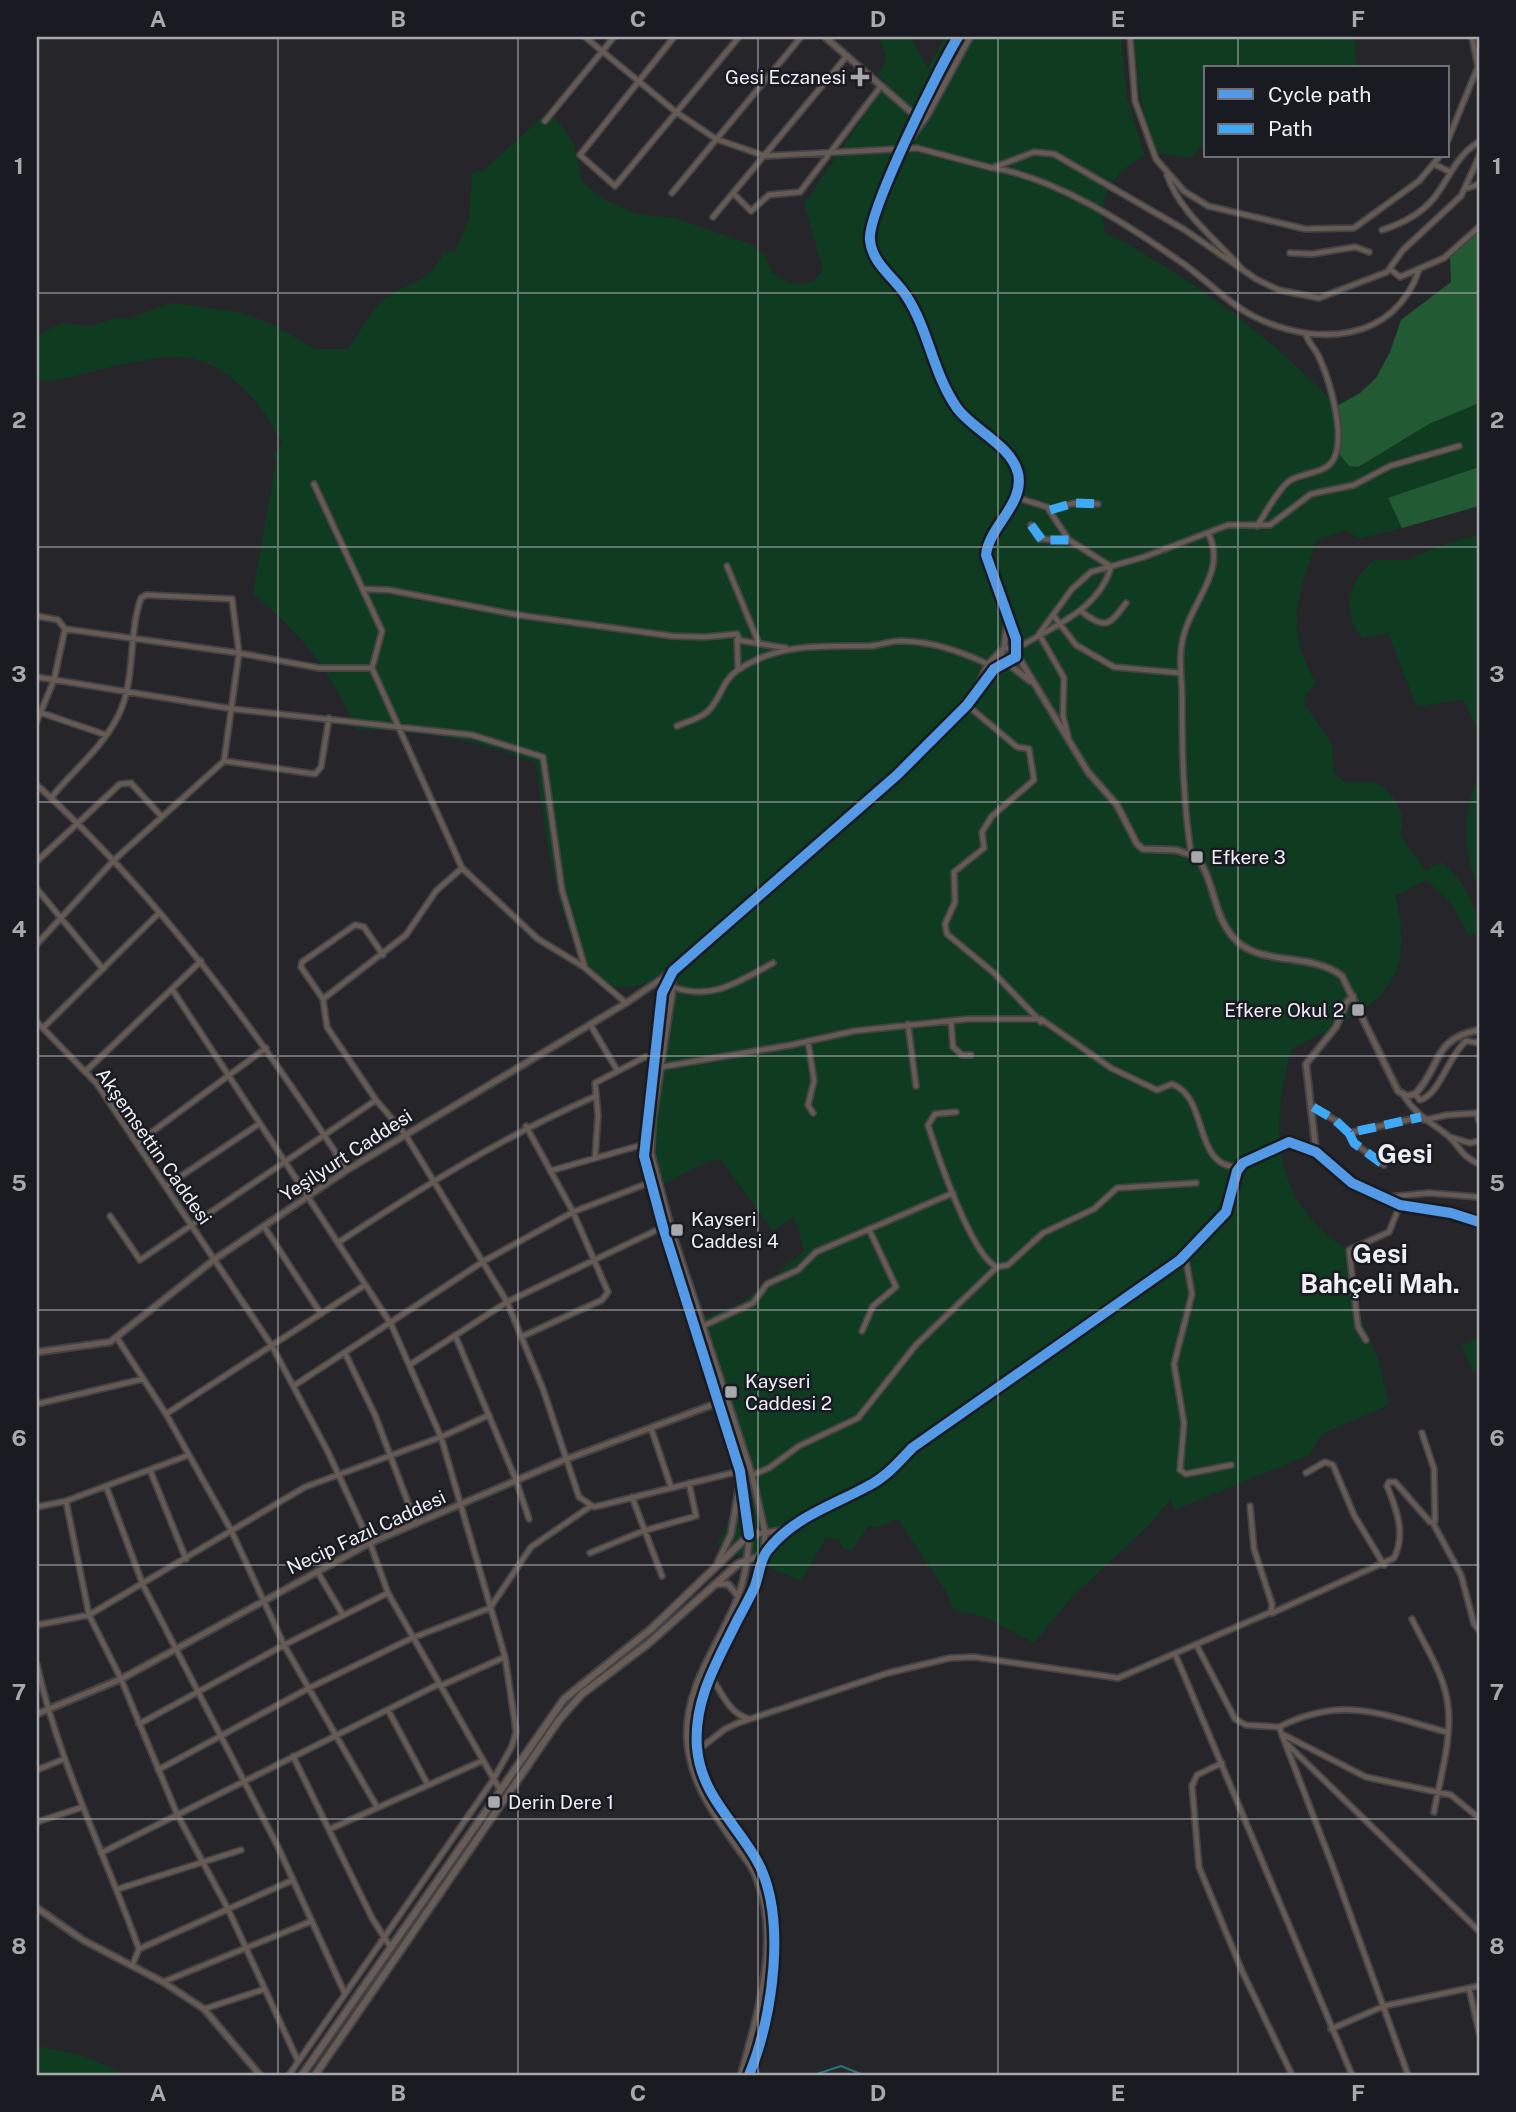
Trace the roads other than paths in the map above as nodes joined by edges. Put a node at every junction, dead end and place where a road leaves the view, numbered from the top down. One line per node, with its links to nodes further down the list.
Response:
1 (585, 37): 11 (street)
2 (614, 37): 11 (street)
3 (674, 37): 14 (street)
4 (739, 37): 17 (street)
5 (801, 37): 21 (street)
6 (825, 37): 12 (street)
7 (958, 37): 18 (street)
8 (970, 37): 23 (street)
9 (1130, 37): 29 (street)
10 (1472, 37): 13 (street)
11 (603, 51): 14 (street); 19 (street)
12 (846, 57): 16 (street); 25 (street)
13 (1479, 66): 15 (street)
14 (638, 81): 17 (street); 17 (street)
15 (1477, 82): 20 (street)
16 (881, 86): 18 (street); 24 (street)
17 (676, 112): 21 (street)
18 (918, 118): 23 (street)
19 (545, 121)
20 (1450, 136)
21 (716, 139): 25 (street); 34 (street)
22 (1479, 142): 31 (street)
23 (904, 147): 24 (street); 30 (street); 47 (street)
24 (833, 150): 25 (street); 35 (street)
25 (765, 156): 35 (street)
26 (1438, 158): 28 (street)
27 (1479, 158): 33 (street)
28 (1434, 163): 29 (street); 31 (street)
29 (1164, 167): 43 (street)
30 (992, 168): 43 (street); 44 (street)
31 (1450, 172): 38 (street)
32 (1479, 184): 33 (street)
33 (1468, 188): 41 (street)
34 (672, 193)
35 (733, 193): 36 (street)
36 (713, 217)
37 (1479, 227): 42 (street)
38 (1382, 230)
39 (1368, 251): 40 (street)
40 (1290, 253)
41 (1390, 269): 42 (street); 43 (street)
42 (1419, 270): 44 (street)
43 (1244, 272)
44 (1306, 334): 51 (street)
45 (1459, 446): 51 (street)
46 (314, 484): 56 (street)
47 (1015, 497): 49 (street); 61 (street)
48 (1098, 503): 49 (street)
49 (1050, 510): 53 (street)
50 (1031, 525): 53 (street)
51 (1256, 527): 52 (street)
52 (1208, 533): 55 (street); 76 (street)
53 (1069, 540): 55 (street)
54 (727, 566): 67 (street)
55 (1111, 566): 58 (street); 59 (street)
56 (363, 589): 66 (street); 74 (street)
57 (1126, 603): 58 (street)
58 (1082, 611): 62 (street)
59 (1053, 615): 62 (street); 64 (street)
60 (37, 616): 63 (street)
61 (1007, 620): 69 (street); 70 (street)
62 (1060, 623): 64 (street); 76 (street)
63 (65, 629): 65 (street); 78 (street)
64 (1040, 634): 70 (street); 90 (street)
65 (134, 640): 71 (street); 71 (street); 80 (street)
66 (740, 641): 67 (street); 75 (street)
67 (759, 644): 68 (street)
68 (786, 648): 73 (street); 75 (street)
69 (1003, 649): 70 (street); 72 (street); 73 (street)
70 (1015, 650): 72 (street); 79 (street)
71 (239, 653): 74 (street); 83 (street)
72 (1006, 662): 79 (street); 81 (street)
73 (988, 664): 81 (street)
74 (372, 668): 88 (street)
75 (738, 670): 87 (street)
76 (1181, 673): 96 (street)
77 (37, 677): 78 (street)
78 (54, 680): 80 (street); 84 (street)
79 (1032, 683): 90 (street)
80 (126, 691): 83 (street); 89 (street)
81 (975, 693): 82 (street, Yeşilyurt Caddesi)
82 (967, 705): 109 (street, Yeşilyurt Caddesi); 116 (street)
83 (233, 709): 85 (street); 91 (street)
84 (42, 713): 86 (street); 89 (street)
85 (328, 718): 88 (street); 91 (street)
86 (37, 721)
87 (677, 726)
88 (396, 727): 99 (street); 107 (street)
89 (106, 735): 93 (street)
90 (1074, 750): 96 (street)
91 (224, 761): 94 (street)
92 (37, 785): 93 (street)
93 (51, 798): 95 (street)
94 (162, 817): 95 (street); 98 (street)
95 (77, 822): 97 (street); 98 (street)
96 (1191, 853): 112 (street)
97 (37, 861)
98 (113, 861): 101 (street); 102 (street)
99 (462, 868): 104 (street); 107 (street)
100 (37, 889): 102 (street)
101 (159, 913): 105 (street); 108 (street)
102 (60, 915): 103 (street); 108 (street)
103 (37, 944)
104 (383, 955): 113 (street); 113 (street)
105 (201, 961): 111 (street); 124 (street)
106 (773, 963): 110 (street)
107 (585, 968): 114 (street)
108 (103, 969): 120 (street)
109 (673, 971): 110 (street); 114 (street, Yeşilyurt Caddesi); 126 (street)
110 (673, 987): 127 (street)
111 (172, 989): 129 (street); 130 (street)
112 (1353, 996): 133 (street); 136 (street)
113 (323, 999): 135 (street)
114 (626, 1003): 118 (street, Yeşilyurt Caddesi)
115 (950, 1021): 116 (street); 119 (street); 125 (street)
116 (1039, 1021): 156 (street)
117 (37, 1022): 120 (street, Akşemsettin Caddesi)
118 (590, 1024): 128 (street); 145 (street, Yeşilyurt Caddesi)
119 (908, 1024): 122 (street); 131 (street)
120 (43, 1028): 129 (street, Akşemsettin Caddesi)
121 (1479, 1030): 132 (street)
122 (808, 1041): 127 (street); 138 (street)
123 (1479, 1043): 132 (street)
124 (266, 1048): 130 (street); 146 (street)
125 (971, 1055)
126 (654, 1058): 128 (street); 150 (street)
127 (660, 1067): 185 (street)
128 (617, 1070): 134 (street)
129 (85, 1072): 149 (street, Akşemsettin Caddesi)
130 (229, 1077): 142 (street); 149 (street)
131 (916, 1086)
132 (1415, 1094): 133 (street)
133 (1404, 1095): 140 (street)
134 (596, 1096): 143 (street); 152 (street)
135 (376, 1100): 145 (street); 146 (street)
136 (1313, 1107): 144 (street); 151 (street)
137 (956, 1112): 163 (street)
138 (813, 1113)
139 (1478, 1113): 140 (street); 141 (street)
140 (1422, 1119): 144 (street); 147 (street)
141 (1479, 1121)
142 (259, 1124): 153 (street); 162 (street)
143 (526, 1126): 158 (street); 159 (street)
144 (1349, 1133): 155 (street)
145 (405, 1134): 157 (street, Yeşilyurt Caddesi); 159 (street)
146 (325, 1135): 153 (street); 157 (street)
147 (1449, 1136): 148 (street); 154 (street)
148 (1479, 1142)
149 (137, 1143): 162 (street, Akşemsettin Caddesi)
150 (645, 1144): 152 (street); 160 (street)
151 (1316, 1152): 156 (street); 164 (street)
152 (595, 1158): 158 (street)
153 (283, 1161): 166 (street); 171 (street)
154 (1479, 1164)
155 (1384, 1165)
156 (1239, 1167): 176 (street)
157 (347, 1170): 166 (street, Yeşilyurt Caddesi)
158 (550, 1171): 168 (street)
159 (432, 1180): 175 (street); 179 (street)
160 (651, 1182): 168 (street); 172 (street)
161 (1196, 1183): 180 (street)
162 (166, 1186): 171 (street, Akşemsettin Caddesi)
163 (953, 1193): 174 (street); 180 (street)
164 (1388, 1197): 165 (street); 167 (street)
165 (1479, 1197)
166 (307, 1198): 173 (street, Yeşilyurt Caddesi); 175 (street)
167 (1400, 1205): 170 (street); 190 (street)
168 (573, 1212): 177 (street); 179 (street)
169 (110, 1216): 171 (street)
170 (1479, 1222)
171 (191, 1224): 178 (street, Akşemsettin Caddesi)
172 (663, 1227): 177 (street); 197 (street)
173 (265, 1228): 178 (street, Yeşilyurt Caddesi); 183 (street)
174 (869, 1229): 185 (street); 186 (street)
175 (339, 1242): 181 (street)
176 (1185, 1255): 207 (street); 227 (street)
177 (595, 1258): 182 (street); 188 (street)
178 (215, 1259): 189 (street, Yeşilyurt Caddesi); 191 (street, Akşemsettin Caddesi)
179 (484, 1261): 182 (street); 184 (street)
180 (998, 1267): 212 (street)
181 (365, 1285): 183 (street); 184 (street)
182 (507, 1302): 187 (street); 188 (street)
183 (321, 1314): 191 (street)
184 (391, 1324): 193 (street); 194 (street)
185 (703, 1326): 212 (street)
186 (862, 1331)
187 (455, 1335): 194 (street); 200 (street)
188 (522, 1337): 206 (street)
189 (117, 1338): 192 (street, Yeşilyurt Caddesi); 195 (street)
190 (1366, 1340)
191 (272, 1346): 196 (street, Akşemsettin Caddesi); 199 (street)
192 (37, 1352)
193 (345, 1353): 196 (street); 205 (street)
194 (411, 1364): 203 (street)
195 (143, 1379): 198 (street); 199 (street)
196 (295, 1385): 211 (street, Akşemsettin Caddesi)
197 (720, 1402): 201 (street, Necip Fazıl Caddesi); 209 (street)
198 (37, 1404)
199 (166, 1414): 204 (street)
200 (489, 1415): 203 (street); 213 (street)
201 (652, 1428): 206 (street, Necip Fazıl Caddesi); 216 (street)
202 (1422, 1433): 224 (street)
203 (441, 1437): 205 (street); 222 (street)
204 (189, 1455): 208 (street); 226 (street)
205 (390, 1455): 211 (street); 225 (street)
206 (564, 1460): 213 (street, Necip Fazıl Caddesi); 219 (street)
207 (1231, 1465)
208 (150, 1469): 215 (street); 234 (street)
209 (740, 1471): 214 (street); 230 (street); 238 (street)
210 (1306, 1473): 236 (street)
211 (338, 1474): 226 (street); 231 (street, Akşemsettin Caddesi)
212 (752, 1475): 229 (street)
213 (516, 1480): 222 (street, Necip Fazıl Caddesi); 223 (street)
214 (689, 1483): 216 (street); 228 (street)
215 (106, 1486): 218 (street); 240 (street)
216 (671, 1487): 217 (street)
217 (632, 1497): 219 (street); 228 (street)
218 (66, 1501): 221 (street); 247 (street)
219 (591, 1506): 245 (street)
220 (1250, 1506): 246 (street)
221 (37, 1507)
222 (459, 1507): 225 (street, Necip Fazıl Caddesi); 245 (street)
223 (529, 1519)
224 (1433, 1522): 236 (street); 251 (street)
225 (416, 1524): 231 (street, Necip Fazıl Caddesi)
226 (231, 1530): 234 (street); 243 (street)
227 (785, 1530): 229 (street); 233 (street)
228 (643, 1531): 232 (street); 239 (street)
229 (765, 1532): 230 (street); 233 (street)
230 (749, 1535): 235 (street); 238 (main road)
231 (370, 1543): 237 (street, Necip Fazıl Caddesi); 242 (street, Akşemsettin Caddesi)
232 (590, 1553)
233 (765, 1553): 235 (street); 259 (street)
234 (186, 1559): 240 (street)
235 (748, 1560): 241 (main road); 244 (street)
236 (1384, 1564): 246 (street)
237 (317, 1570): 243 (street, Necip Fazıl Caddesi); 248 (street)
238 (711, 1573): 285 (main road)
239 (662, 1576)
240 (143, 1585): 247 (street); 255 (street)
241 (712, 1586): 244 (street); 321 (main road)
242 (388, 1593): 248 (street); 252 (street, Akşemsettin Caddesi)
243 (261, 1600): 253 (street); 255 (street, Necip Fazıl Caddesi)
244 (737, 1601): 322 (street)
245 (490, 1608): 252 (street); 257 (street)
246 (1269, 1614): 254 (street)
247 (89, 1615): 250 (street); 260 (street)
248 (343, 1615): 253 (street)
249 (1412, 1619): 270 (street)
250 (37, 1625)
251 (1479, 1630)
252 (412, 1638): 261 (street, Akşemsettin Caddesi); 262 (street)
253 (284, 1645): 262 (street); 263 (street)
254 (1197, 1646): 256 (street); 269 (street)
255 (174, 1648): 260 (street, Necip Fazıl Caddesi); 263 (street)
256 (1176, 1656): 267 (street); 279 (street)
257 (505, 1657): 261 (street); 282 (street)
258 (37, 1665): 265 (street)
259 (710, 1675): 267 (street); 275 (street)
260 (121, 1679): 265 (street, Necip Fazıl Caddesi); 268 (street)
261 (440, 1685): 264 (street); 278 (street, Akşemsettin Caddesi)
262 (309, 1688): 272 (street); 273 (street)
263 (199, 1693): 268 (street); 273 (street)
264 (388, 1710): 272 (street); 284 (street)
265 (47, 1711): 266 (street, Necip Fazıl Caddesi); 277 (street)
266 (37, 1714)
267 (753, 1719): 275 (street)
268 (139, 1724): 281 (street)
269 (1279, 1727): 270 (street); 271 (street)
270 (1447, 1732): 286 (street)
271 (1281, 1733): 274 (street); 286 (street)
272 (337, 1735): 276 (street); 288 (street)
273 (221, 1737): 281 (street); 283 (street)
274 (1285, 1742): 302 (street); 313 (street)
275 (697, 1751): 323 (street)
276 (293, 1756): 283 (street); 293 (street)
277 (64, 1759): 280 (street); 287 (street)
278 (482, 1761): 282 (street, Akşemsettin Caddesi); 284 (street)
279 (1222, 1763): 315 (street); 324 (street)
280 (37, 1770)
281 (158, 1770): 290 (street)
282 (493, 1780): 285 (street, Akşemsettin Caddesi); 303 (street)
283 (243, 1781): 290 (street); 297 (street)
284 (428, 1785): 288 (street)
285 (500, 1791): 306 (main road)
286 (1438, 1791): 289 (street); 291 (street)
287 (83, 1807): 292 (street); 295 (street)
288 (377, 1807): 293 (street)
289 (1434, 1812)
290 (177, 1814): 295 (street); 296 (street)
291 (1479, 1818)
292 (37, 1822)
293 (330, 1829): 303 (street)
294 (241, 1850): 296 (street)
295 (101, 1853): 298 (street)
296 (202, 1864): 298 (street); 300 (street)
297 (293, 1880): 300 (street); 301 (street)
298 (118, 1889): 305 (street)
299 (37, 1908): 307 (street)
300 (228, 1909): 304 (street); 305 (street)
301 (312, 1921): 304 (street); 312 (street)
302 (1479, 1931)
303 (384, 1937): 306 (street); 312 (street)
304 (246, 1947): 308 (street); 311 (street)
305 (139, 1948): 307 (street)
306 (392, 1948): 320 (main road)
307 (132, 1966): 308 (street)
308 (163, 1982): 314 (street)
309 (1479, 1986): 310 (street)
310 (1469, 1988): 313 (street); 316 (street)
311 (265, 1989): 314 (street); 317 (street)
312 (345, 1995): 317 (street)
313 (1384, 2006): 315 (street); 326 (street)
314 (204, 2009): 318 (street)
315 (1331, 2029): 325 (street)
316 (1479, 2032)
317 (298, 2061): 319 (street)
318 (260, 2075)
319 (289, 2075)
320 (302, 2075)
321 (315, 2075)
322 (741, 2075)
323 (749, 2075)
324 (1292, 2075)
325 (1352, 2075)
326 (1408, 2075)

